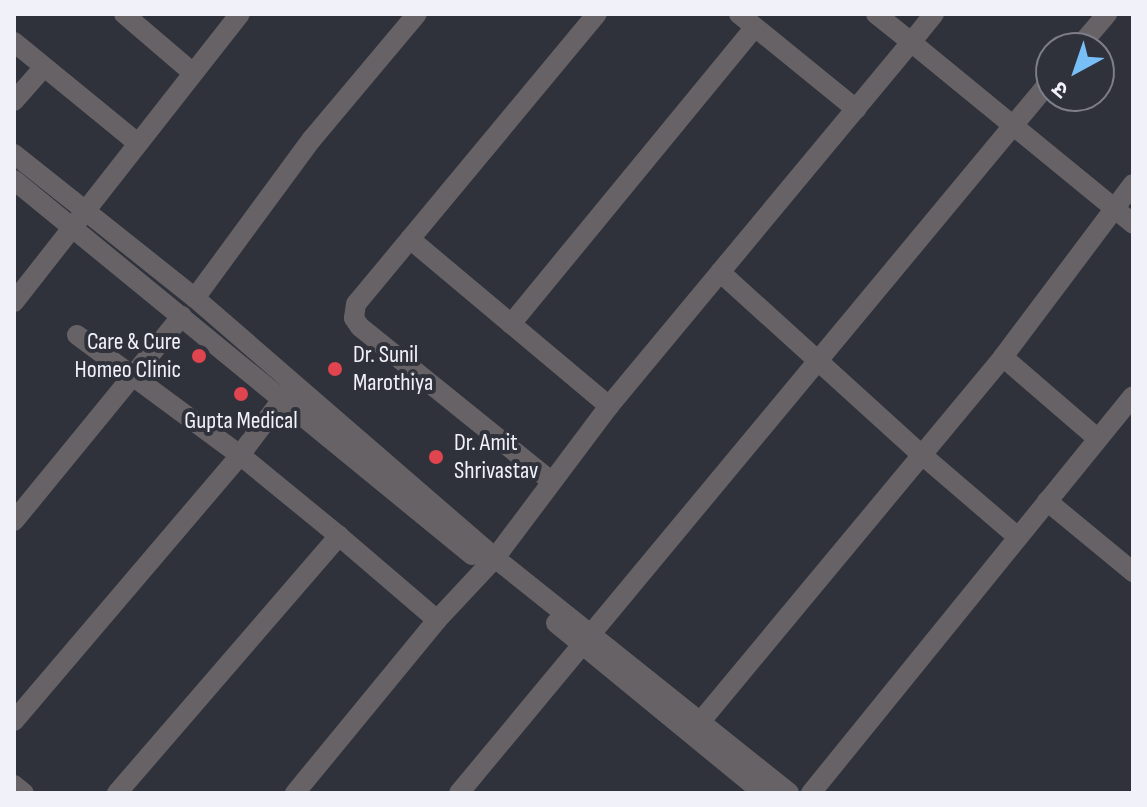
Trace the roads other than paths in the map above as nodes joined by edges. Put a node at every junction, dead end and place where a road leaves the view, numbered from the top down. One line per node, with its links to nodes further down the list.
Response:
1 (124, 14): 13 (street)
2 (240, 14): 13 (street)
3 (417, 14): 28 (street)
4 (597, 14): 26 (street)
5 (876, 14): 11 (street)
6 (934, 14): 11 (street)
7 (1107, 14): 9 (street)
8 (747, 20): 16 (street); 31 (street)
9 (1092, 32)
10 (14, 42): 12 (street)
11 (911, 42): 16 (street); 17 (street)
12 (44, 67): 15 (street); 18 (street)
13 (192, 72): 18 (street)
14 (1035, 98): 17 (street)
15 (14, 101)
16 (856, 109): 27 (street)
17 (1012, 125): 22 (street); 34 (street)
18 (136, 142): 23 (street)
19 (14, 154): 23 (street)
20 (14, 180): 25 (street)
21 (1133, 184): 22 (street)
22 (1114, 208): 24 (street); 33 (street)
23 (83, 210): 25 (street); 28 (street)
24 (1133, 224)
25 (70, 227): 29 (street); 30 (street)
26 (410, 239): 31 (street); 42 (street)
27 (720, 272): 34 (street); 38 (street)
28 (195, 298): 36 (street)
29 (14, 302)
30 (182, 316): 35 (street); 36 (street)
31 (511, 324): 38 (street)
32 (77, 335): 35 (street)
33 (1003, 357): 39 (street); 40 (street)
34 (818, 359): 40 (street); 50 (street)
35 (134, 374): 41 (street); 44 (street)
36 (288, 391): 41 (street); 47 (street)
37 (1133, 396): 39 (street)
38 (609, 406): 42 (street)
39 (1098, 439): 43 (street)
40 (921, 454): 46 (street); 52 (street)
41 (240, 455): 45 (street); 51 (street)
42 (551, 481): 47 (street)
43 (1047, 501): 46 (street); 48 (street)
44 (14, 521)
45 (339, 536): 49 (street); 55 (street)
46 (1018, 537): 60 (street)
47 (491, 562): 49 (street); 50 (street)
48 (1133, 572)
49 (437, 620): 56 (street)
50 (586, 639): 52 (street); 57 (street); 58 (street)
51 (14, 721)
52 (701, 721): 59 (street)
53 (14, 785): 54 (street)
54 (24, 793)
55 (117, 793)
56 (295, 793)
57 (459, 793)
58 (763, 793)
59 (789, 793)
60 (811, 793)

